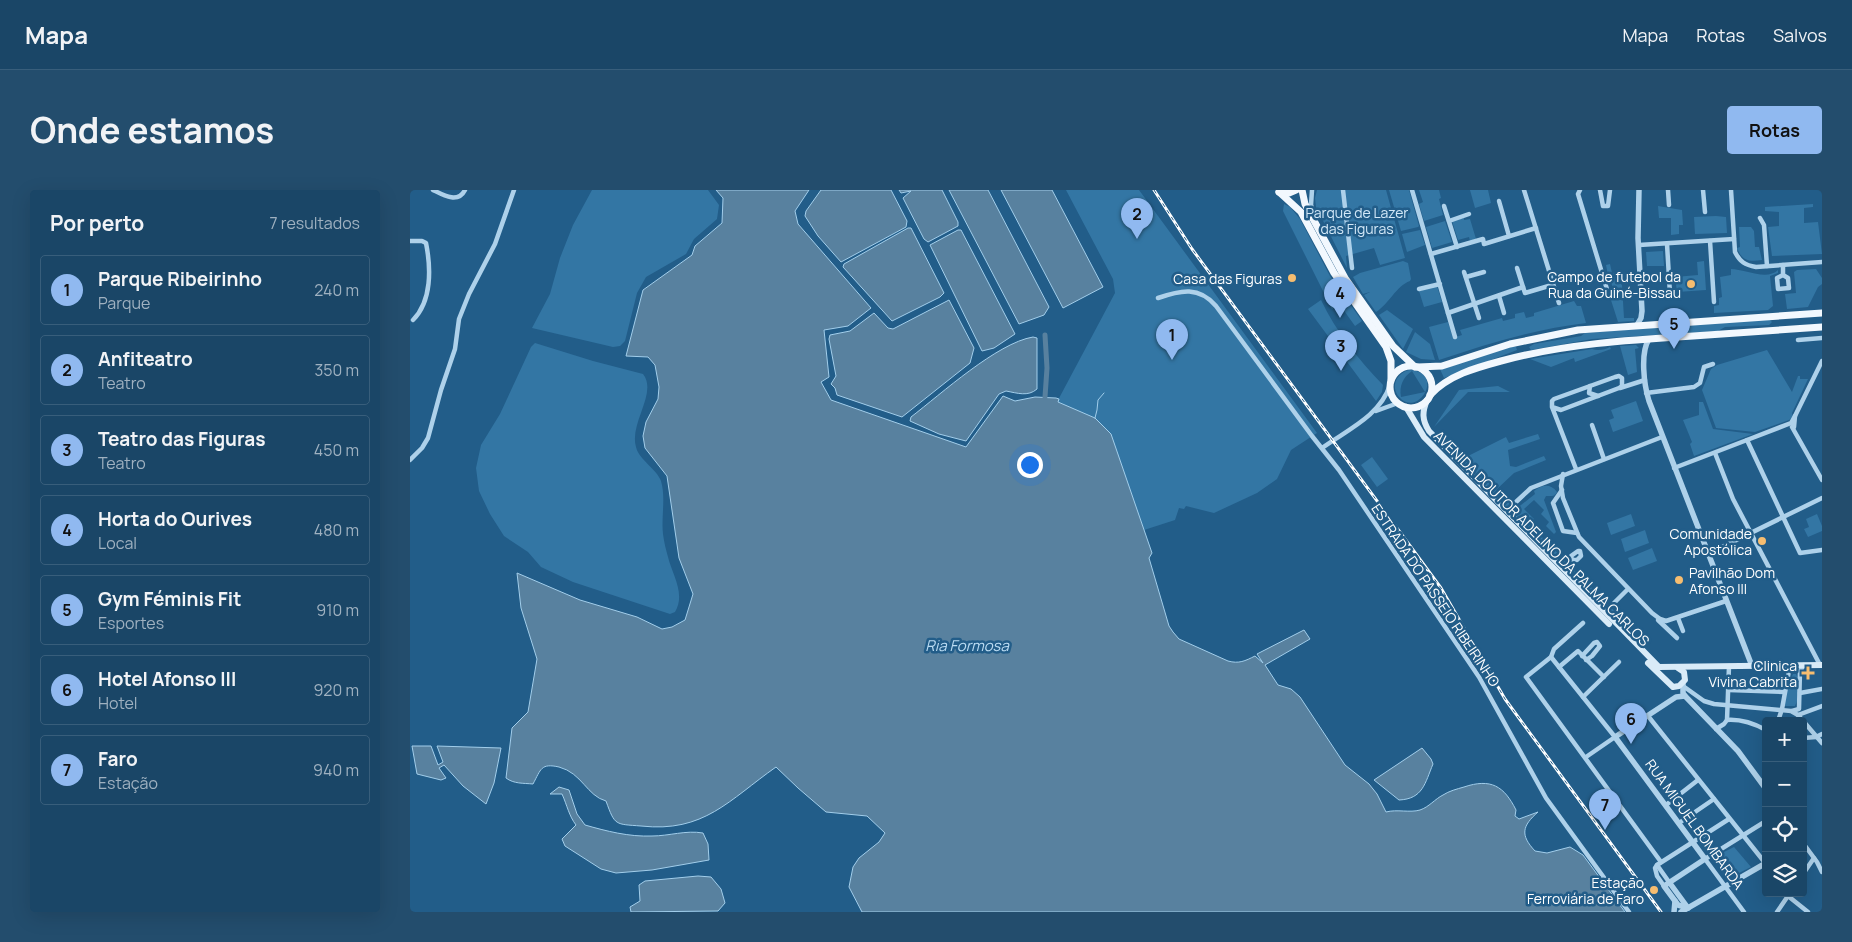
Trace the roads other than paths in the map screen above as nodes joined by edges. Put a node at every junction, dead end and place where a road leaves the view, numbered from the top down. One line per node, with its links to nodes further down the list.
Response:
1 (433, 190): 2 (street)
2 (465, 190)
3 (514, 190): 103 (street)
4 (1296, 190): 17 (main road)
5 (1302, 190): 25 (main road)
6 (1312, 190): 25 (street)
7 (1343, 190): 38 (street)
8 (1412, 190): 34 (street)
9 (1524, 190): 26 (street)
10 (1580, 190): 48 (street)
11 (1600, 190): 12 (street)
12 (1610, 190)
13 (1639, 190): 33 (street)
14 (1668, 190): 19 (street)
15 (1703, 190): 21 (street)
16 (1731, 190): 28 (street)
17 (1278, 191): 80 (main road)
18 (1498, 201): 27 (street)
19 (1669, 204)
20 (1444, 206): 24 (street)
21 (1705, 212)
22 (1469, 214): 24 (street)
23 (1760, 218): 37 (street)
24 (1449, 221): 32 (street)
25 (1316, 227): 78 (main road)
26 (1536, 228): 27 (street); 43 (street)
27 (1509, 236): 32 (street)
28 (1734, 240): 30 (street); 37 (street)
29 (410, 241): 60 (street)
30 (1710, 241): 31 (street); 50 (street)
31 (1667, 244): 33 (street); 46 (street)
32 (1457, 246): 34 (street)
33 (1639, 246): 53 (street)
34 (1431, 254): 42 (street)
35 (1822, 262): 36 (street)
36 (1782, 265): 37 (street); 41 (street)
37 (1767, 266)
38 (1352, 268)
39 (1517, 268): 44 (street)
40 (1484, 272): 52 (street)
41 (1783, 275)
42 (1440, 284): 45 (street); 54 (street)
43 (1552, 285): 44 (street); 51 (street)
44 (1523, 287): 47 (street)
45 (1419, 290)
46 (1670, 294)
47 (1499, 296): 52 (street); 55 (street)
48 (1609, 296)
49 (1158, 298): 100 (street, ESTRADA DO PASSEIO RIBEIRINHO)
50 (1714, 302)
51 (1559, 303)
52 (1475, 304): 54 (street); 59 (street)
53 (1642, 311): 61 (street); 62 (street)
54 (1448, 313): 67 (street)
55 (1504, 313)
56 (1822, 313): 57 (main road)
57 (1771, 316): 62 (main road); 66 (main road)
58 (1822, 317): 64 (main road)
59 (1479, 318)
60 (413, 320)
61 (1637, 325): 62 (main road); 65 (main road)
62 (1648, 325)
63 (1822, 327): 64 (main road)
64 (1796, 329): 66 (main road)
65 (1578, 330): 72 (main road); 74 (main road)
66 (1714, 335): 69 (main road)
67 (1455, 337)
68 (1822, 338): 71 (street)
69 (1649, 339): 70 (main road); 73 (street)
70 (1637, 340): 73 (street); 74 (main road)
71 (1798, 340)
72 (1510, 344): 77 (main road); 78 (main road)
73 (1644, 349): 79 (street)
74 (1540, 351): 77 (main road)
75 (1822, 361): 94 (street)
76 (1713, 364): 84 (street)
77 (1485, 366): 86 (main road)
78 (1417, 367): 80 (main road); 86 (main road)
79 (1645, 380): 82 (street); 84 (street)
80 (1391, 382): 88 (main road); 92 (street)
81 (1591, 385): 82 (street); 83 (street); 85 (street)
82 (1619, 388): 85 (street)
83 (1581, 389): 87 (street); 90 (street)
84 (1646, 393): 98 (street)
85 (1600, 396): 87 (street)
86 (1428, 398): 89 (main road); 140 (main road, AVENIDA DOUTOR ADELINO DA PALMA CARLOS)
87 (1584, 401): 91 (street)
88 (1398, 403): 89 (main road); 92 (street)
89 (1406, 407): 145 (main road, AVENIDA DOUTOR ADELINO DA PALMA CARLOS)
90 (1552, 407): 91 (street); 93 (street)
91 (1561, 410): 93 (street)
92 (1371, 414): 100 (street)
93 (1556, 416): 105 (street)
94 (1796, 416): 95 (street); 97 (street)
95 (1784, 425): 97 (street); 99 (street)
96 (1592, 426): 102 (street)
97 (1794, 427): 107 (street)
98 (1662, 437): 102 (street); 104 (street)
99 (1747, 440): 101 (street); 112 (street)
100 (1322, 448): 196 (street, ESTRADA DO PASSEIO RIBEIRINHO)
101 (1715, 452): 104 (street); 113 (street)
102 (1604, 459): 105 (street)
103 (410, 460)
104 (1674, 468): 118 (street)
105 (1576, 469): 106 (street)
106 (1563, 474): 108 (street); 109 (street)
107 (1822, 480)
108 (1547, 481): 109 (street); 111 (street)
109 (1561, 488): 114 (street); 114 (street)
110 (1822, 498): 112 (street)
111 (1516, 502)
112 (1783, 517): 113 (street); 116 (street)
113 (1750, 532): 118 (street); 135 (street)
114 (1577, 533): 115 (street)
115 (1586, 545): 117 (street); 119 (street)
116 (1822, 550)
117 (1580, 551)
118 (1708, 554): 120 (street)
119 (1628, 589): 121 (street); 122 (street)
120 (1726, 601): 123 (street); 129 (street)
121 (1614, 602)
122 (1648, 612): 124 (street); 126 (street)
123 (1678, 618): 124 (street); 127 (street)
124 (1670, 620): 126 (street)
125 (1583, 623): 130 (street)
126 (1666, 628): 128 (street)
127 (1682, 631)
128 (1677, 638)
129 (1746, 652): 137 (street); 138 (street)
130 (1552, 656): 139 (street, RUA MIGUEL BOMBARDA); 171 (street)
131 (1582, 656): 132 (street); 132 (street); 139 (street)
132 (1586, 660): 144 (street)
133 (1618, 662): 144 (street)
134 (1804, 665): 135 (main road, AVENIDA DOUTOR ADELINO DA PALMA CARLOS); 142 (main road, AVENIDA DOUTOR ADELINO DA PALMA CARLOS); 143 (street)
135 (1821, 665)
136 (1729, 666): 137 (main road, AVENIDA DOUTOR ADELINO DA PALMA CARLOS); 141 (main road, AVENIDA DOUTOR ADELINO DA PALMA CARLOS); 148 (street)
137 (1739, 666): 138 (main road, AVENIDA DOUTOR ADELINO DA PALMA CARLOS)
138 (1752, 666): 142 (main road, AVENIDA DOUTOR ADELINO DA PALMA CARLOS)
139 (1560, 667): 152 (street, RUA MIGUEL BOMBARDA)
140 (1676, 667): 141 (main road, AVENIDA DOUTOR ADELINO DA PALMA CARLOS); 145 (main road); 146 (main road)
141 (1701, 667): 146 (main road)
142 (1790, 669): 143 (street); 149 (street)
143 (1800, 673): 150 (street)
144 (1604, 677): 152 (street)
145 (1667, 683): 146 (main road); 153 (street)
146 (1684, 683): 151 (street); 154 (street)
147 (1822, 689): 150 (street)
148 (1729, 690): 149 (street); 154 (street)
149 (1784, 692): 157 (street)
150 (1800, 693): 155 (street)
151 (1685, 696): 153 (street); 165 (street)
152 (1583, 697): 167 (street, RUA MIGUEL BOMBARDA)
153 (1672, 700): 161 (street)
154 (1728, 706): 157 (street); 163 (street)
155 (1799, 706): 158 (street); 159 (street)
156 (1822, 706): 159 (street)
157 (1782, 709): 158 (street); 162 (street)
158 (1791, 711): 160 (street)
159 (1804, 712): 160 (street)
160 (1798, 715): 168 (street)
161 (1648, 716): 167 (street); 172 (street)
162 (1779, 717)
163 (1727, 720): 164 (street); 165 (street)
164 (1762, 728)
165 (1716, 729): 173 (street)
166 (1822, 734): 168 (street)
167 (1615, 737): 171 (street); 175 (street, RUA MIGUEL BOMBARDA)
168 (1816, 737): 169 (street); 170 (street)
169 (1807, 738)
170 (1822, 743)
171 (1586, 757): 186 (street)
172 (1698, 780): 174 (street); 175 (street)
173 (1762, 784)
174 (1714, 800): 176 (street); 178 (street)
175 (1666, 805): 178 (street, RUA MIGUEL BOMBARDA)
176 (1729, 819): 179 (street); 180 (street)
177 (1762, 823): 179 (street)
178 (1679, 824): 180 (street, RUA MIGUEL BOMBARDA)
179 (1743, 835): 182 (street); 183 (street)
180 (1693, 842): 182 (street, RUA MIGUEL BOMBARDA); 186 (street)
181 (1807, 848): 185 (street)
182 (1705, 859): 190 (street); 191 (street, RUA MIGUEL BOMBARDA)
183 (1762, 859)
184 (1822, 859): 185 (street)
185 (1816, 860): 188 (street); 189 (street)
186 (1659, 863): 190 (street)
187 (1762, 866): 191 (street)
188 (1807, 870)
189 (1822, 872)
190 (1666, 884): 194 (street); 195 (street)
191 (1725, 887): 195 (street); 199 (street, RUA MIGUEL BOMBARDA)
192 (1788, 897): 200 (street)
193 (1791, 897): 201 (street)
194 (1675, 901): 195 (street); 197 (street)
195 (1688, 908): 198 (street)
196 (1629, 912)
197 (1674, 912)
198 (1681, 912)
199 (1744, 912)
200 (1777, 912)
201 (1808, 912)

